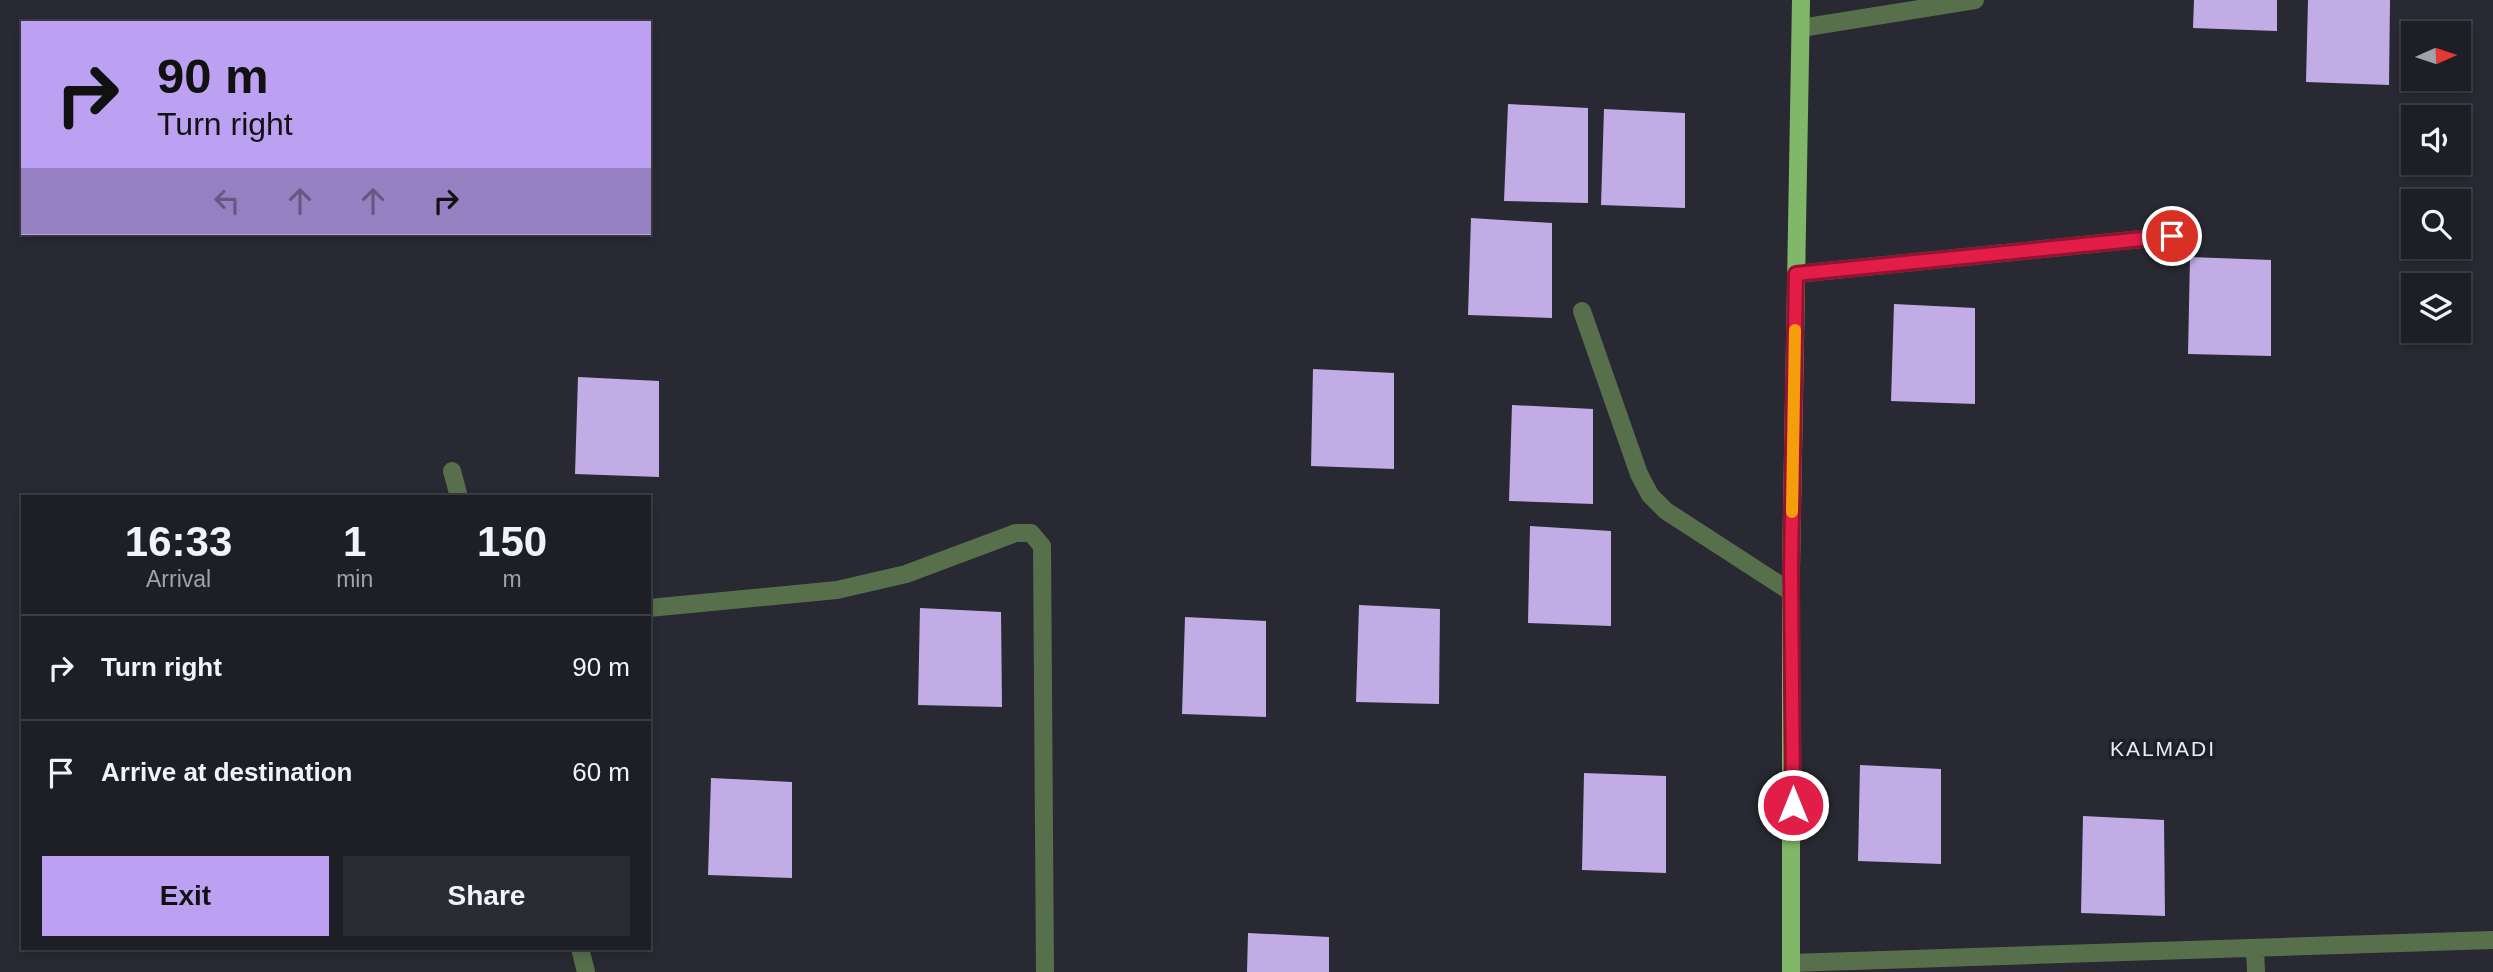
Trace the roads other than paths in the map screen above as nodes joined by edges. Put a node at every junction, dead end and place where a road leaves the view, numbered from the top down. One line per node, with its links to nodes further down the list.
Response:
1 (1801, 0): 3 (main road)
2 (1975, 0): 3 (street)
3 (1801, 28): 5 (main road)
4 (2172, 236): 5 (street)
5 (1796, 274): 9 (main road)
6 (1582, 311): 9 (street)
7 (452, 471): 8 (street)
8 (458, 495)
9 (1791, 592): 14 (main road)
10 (651, 608): 16 (street)
11 (2493, 940): 12 (street)
12 (2255, 948): 14 (street); 17 (street)
13 (580, 950): 15 (street)
14 (1791, 967)
15 (586, 972)
16 (1045, 972)
17 (2256, 972)

